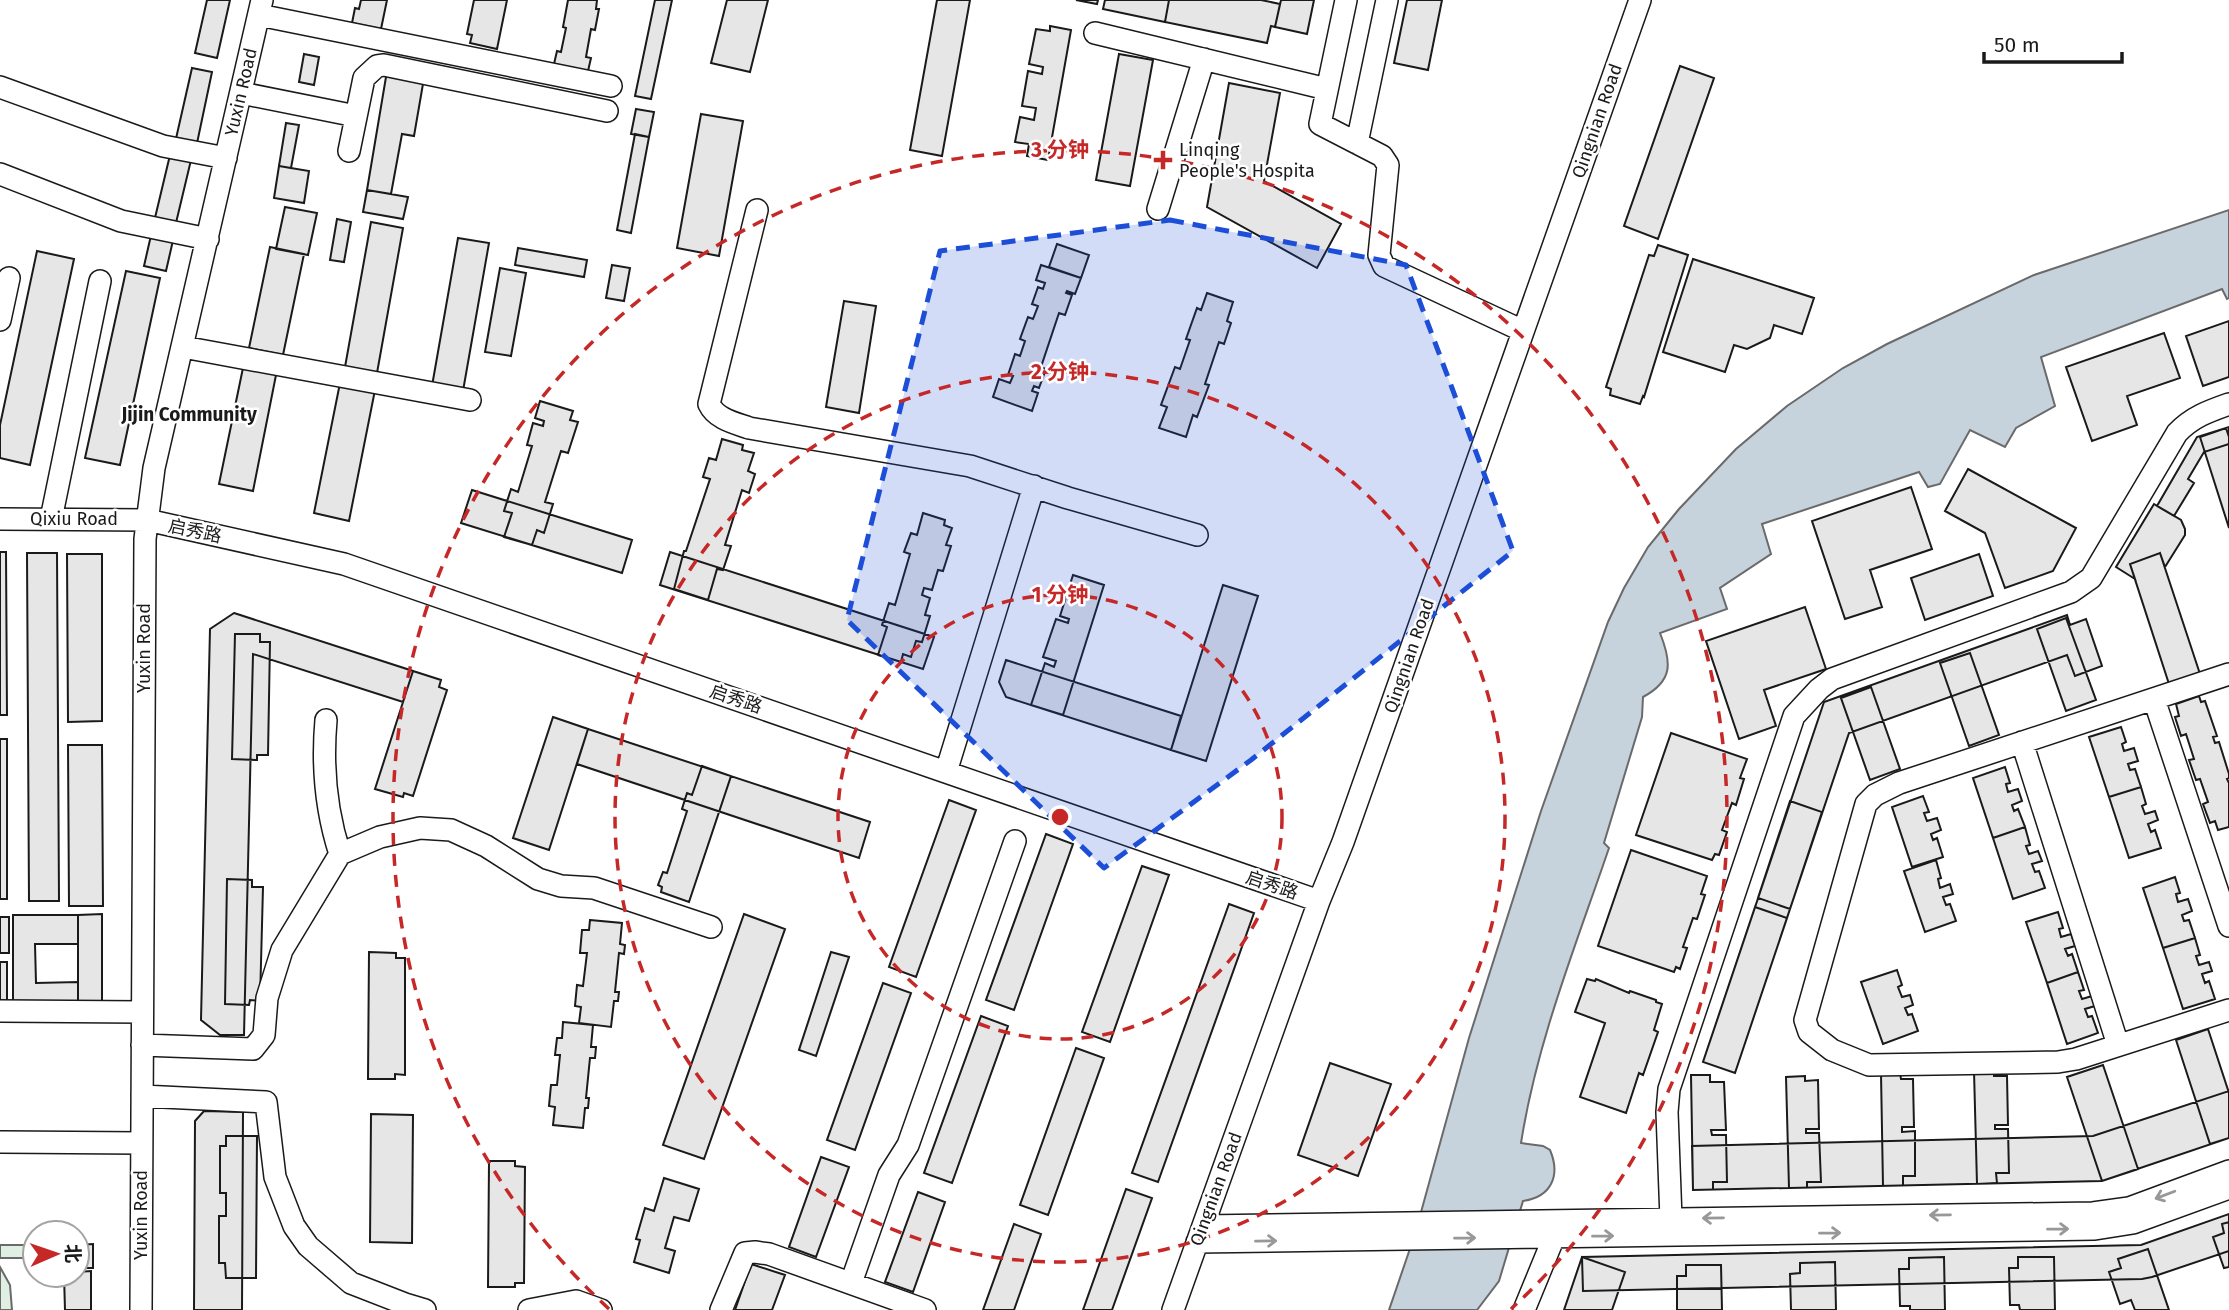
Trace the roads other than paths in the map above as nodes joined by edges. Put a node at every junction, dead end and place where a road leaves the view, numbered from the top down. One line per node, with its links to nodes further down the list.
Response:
1 (1346, 0): 9 (street)
2 (1387, 0): 13 (street)
3 (1640, 0): 23 (street, Qingnian Road)
4 (261, 8): 7 (street); 10 (street, Yuxin Road)
5 (1095, 33): 6 (street)
6 (1204, 59): 9 (street); 17 (street)
7 (611, 86)
8 (0, 87): 15 (street)
9 (1327, 89): 13 (street)
10 (241, 93): 12 (street); 15 (street, Yuxin Road)
11 (607, 111): 12 (street)
12 (356, 116): 14 (street)
13 (1357, 143): 23 (street)
14 (349, 151)
15 (226, 158): 19 (street, Yuxin Road)
16 (0, 174): 19 (street)
17 (1158, 209)
18 (757, 210): 27 (street)
19 (208, 239): 24 (street, Yuxin Road)
20 (9, 278): 22 (street)
21 (100, 281): 29 (street)
22 (0, 320)
23 (1524, 331): 39 (street, Qingnian Road)
24 (183, 347): 25 (street); 30 (street, Yuxin Road)
25 (470, 400)
26 (2229, 404): 52 (street)
27 (1034, 486): 31 (street); 36 (street)
28 (0, 519): 29 (street, Qixiu Road)
29 (51, 519): 30 (street, Qixiu Road)
30 (147, 520): 36 (street, 启秀路); 44 (street, Yuxin Road)
31 (1198, 535)
32 (2229, 674): 33 (street)
33 (2154, 699): 35 (street); 40 (street)
34 (326, 720): 38 (street)
35 (2022, 743): 46 (street); 46 (street)
36 (946, 772): 39 (street, 启秀路)
37 (1015, 841): 55 (street)
38 (340, 854): 41 (street); 45 (street)
39 (1319, 901): 54 (street, Qingnian Road)
40 (2229, 926)
41 (711, 927)
42 (2229, 1010): 46 (street)
43 (0, 1011): 44 (street)
44 (142, 1012): 45 (street, Yuxin Road)
45 (142, 1045): 47 (street, Yuxin Road)
46 (2118, 1045)
47 (142, 1096): 49 (street, Yuxin Road); 57 (street)
48 (0, 1142): 49 (street)
49 (142, 1143): 56 (street, Yuxin Road)
50 (2229, 1171): 52 (street, one-way to 52)
51 (2229, 1188): 53 (street, one-way to 51)
52 (1671, 1219): 53 (street)
53 (1542, 1232): 54 (street); 63 (street)
54 (1200, 1234): 62 (street, Qingnian Road)
55 (851, 1283): 60 (street); 61 (street)
56 (141, 1310)
57 (425, 1310)
58 (529, 1310): 59 (street)
59 (601, 1310)
60 (721, 1310)
61 (925, 1310)
62 (1173, 1310)
63 (1524, 1310)

